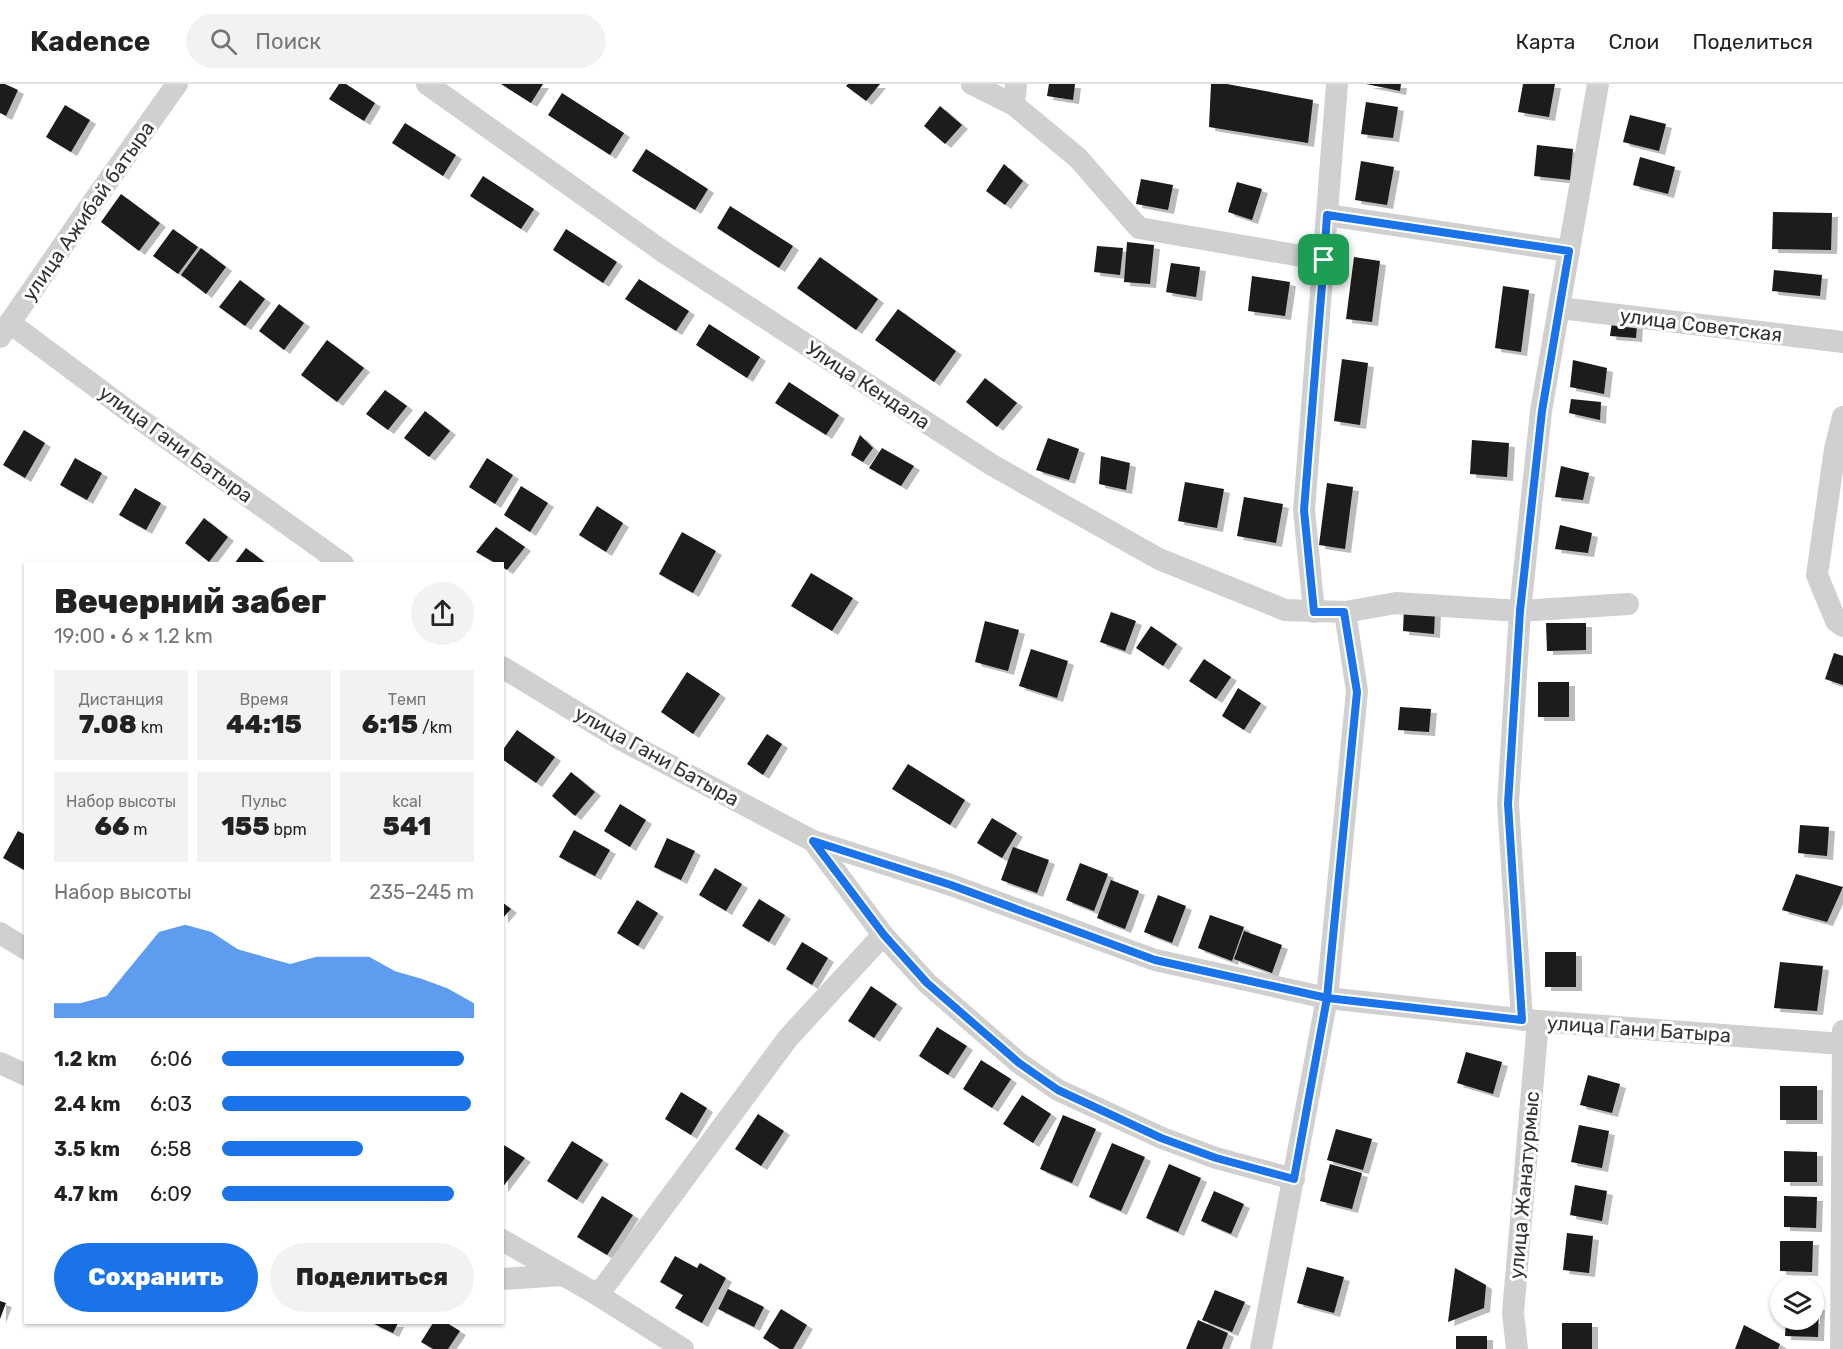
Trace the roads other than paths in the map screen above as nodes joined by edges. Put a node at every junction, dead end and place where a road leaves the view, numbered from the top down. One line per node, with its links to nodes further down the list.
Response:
1 (177, 84): 11 (street, улица Ажибай батыра)
2 (427, 84): 17 (street, Улица Кендала)
3 (972, 84): 6 (street)
4 (1337, 84): 7 (street)
5 (1598, 84): 8 (street, улица Жанатурмыс)
6 (1015, 94): 9 (street)
7 (1327, 215): 8 (street); 9 (street)
8 (1569, 251): 10 (street, улица Жанатурмыс)
9 (1324, 260): 17 (street)
10 (1560, 308): 12 (street, улица Советская); 16 (street, улица Жанатурмыс)
11 (5, 330): 14 (street, улица Гани Батыра)
12 (1843, 342)
13 (1843, 417): 19 (street)
14 (340, 562)
15 (1628, 604): 16 (street, Улица Кендала)
16 (1520, 611): 18 (street, Улица Кендала); 26 (street, улица Жанатурмыс)
17 (1314, 612): 18 (street, Улица Кендала)
18 (1344, 612): 25 (street)
19 (1843, 626)
20 (504, 668): 21 (street, улица Гани Батыра)
21 (813, 841): 23 (street, улица Гани Батыра); 25 (street, улица Гани Батыра)
22 (0, 933): 24 (street)
23 (884, 935): 31 (street, улица Гани Батыра); 35 (street)
24 (24, 948)
25 (1327, 998): 26 (street, улица Гани Батыра); 31 (street)
26 (1530, 1021): 28 (street, улица Гани Батыра); 38 (street, улица Жанатурмыс)
27 (1843, 1031): 28 (street)
28 (1843, 1044): 39 (street)
29 (0, 1063): 30 (street)
30 (24, 1074)
31 (1294, 1179): 37 (street)
32 (504, 1240): 33 (street)
33 (563, 1275): 34 (street); 35 (street)
34 (504, 1279)
35 (598, 1295): 36 (street)
36 (683, 1349)
37 (1261, 1349)
38 (1517, 1349)
39 (1840, 1349)

